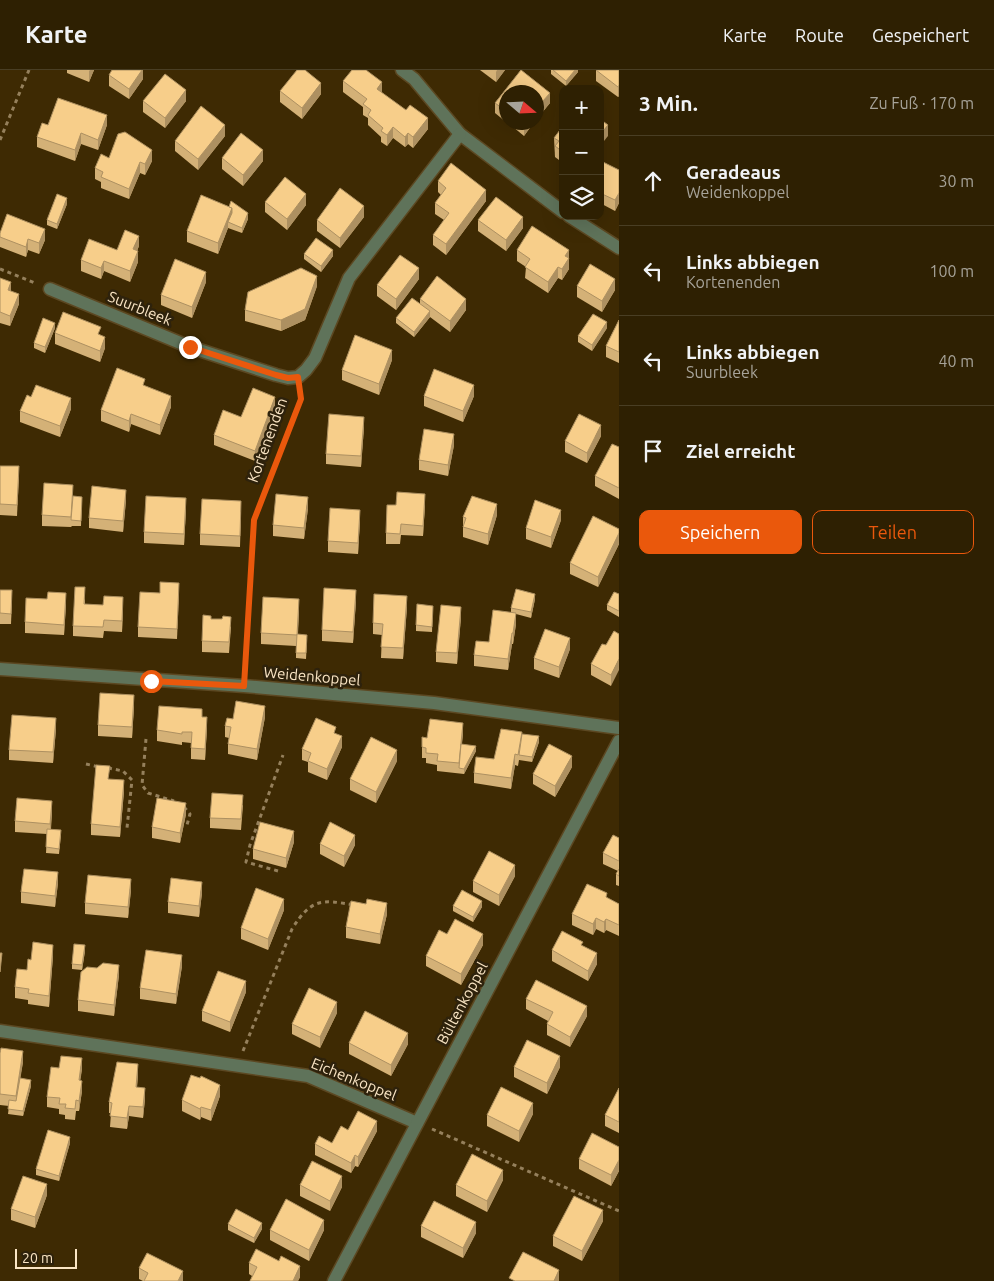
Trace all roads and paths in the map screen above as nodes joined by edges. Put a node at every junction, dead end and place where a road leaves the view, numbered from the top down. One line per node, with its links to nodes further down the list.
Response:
1 (29, 70): 4 (path)
2 (402, 70): 3 (street)
3 (460, 134): 5 (street); 10 (street)
4 (0, 140)
5 (559, 209)
6 (575, 220): 7 (street)
7 (619, 248)
8 (0, 269): 9 (path)
9 (50, 289): 10 (street, Suurbleek)
10 (298, 377): 12 (path, Kortenenden)
11 (0, 669): 12 (street, Weidenkoppel)
12 (244, 686): 13 (street, Weidenkoppel)
13 (619, 728)
14 (146, 738): 18 (path)
15 (619, 741): 24 (street, Bültenkoppel)
16 (284, 755): 20 (path)
17 (86, 764): 19 (path)
18 (187, 825)
19 (128, 828)
20 (278, 871)
21 (361, 907): 23 (path)
22 (0, 1031): 23 (street, Eichenkoppel)
23 (237, 1065): 24 (street, Eichenkoppel)
24 (418, 1123): 25 (path); 26 (street, Bültenkoppel)
25 (619, 1211)
26 (334, 1281)

